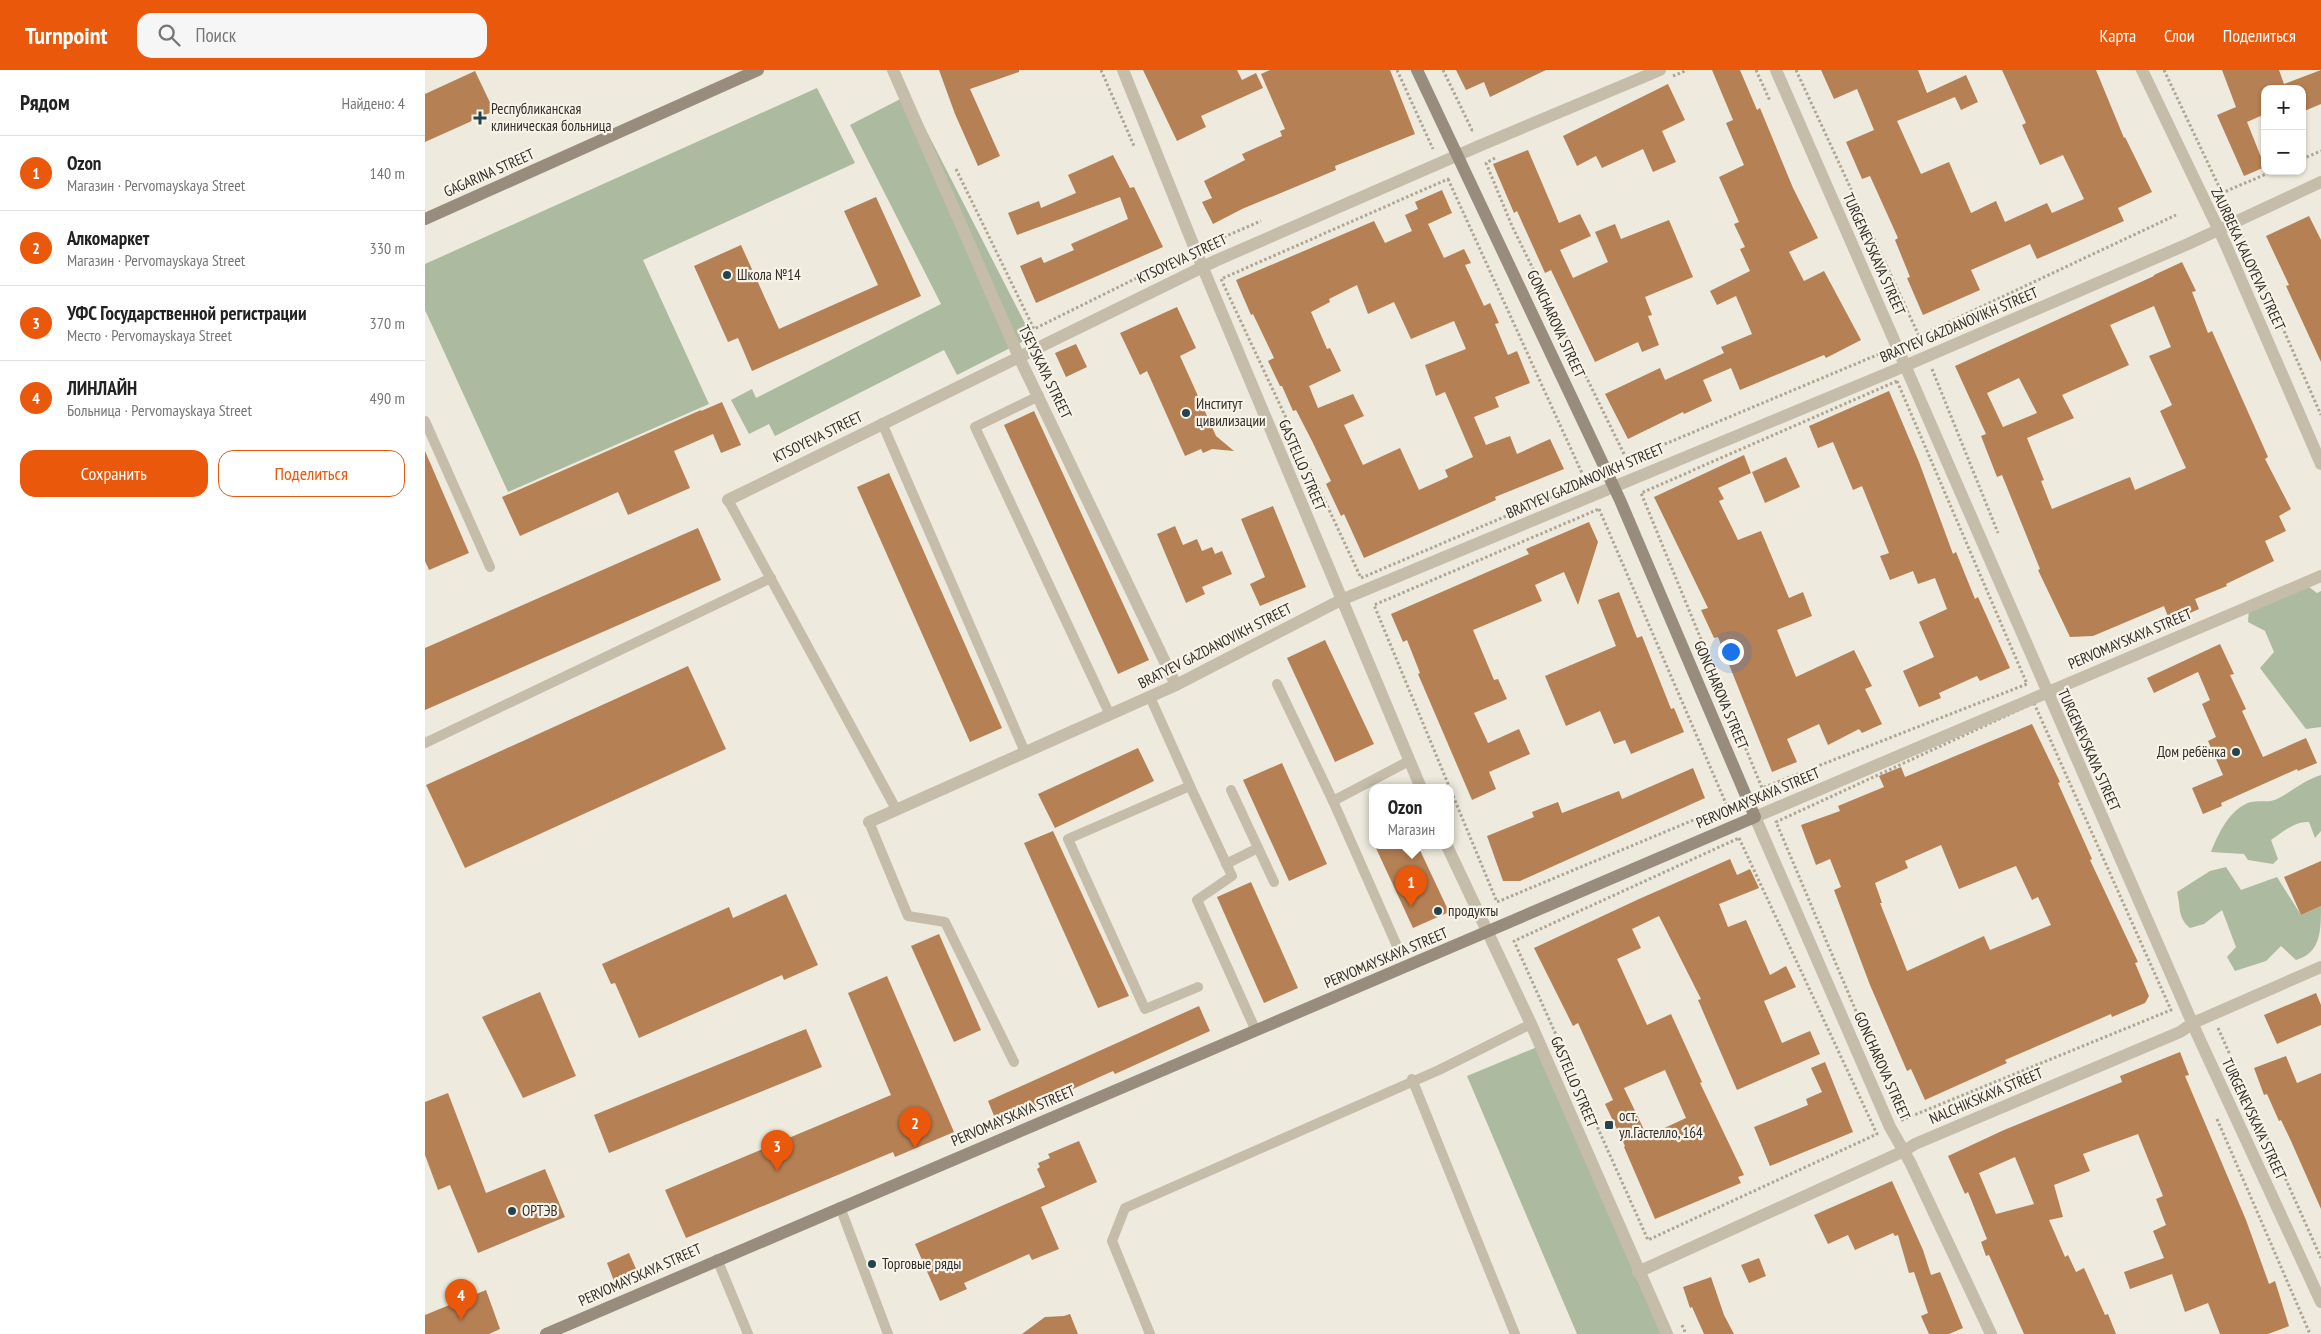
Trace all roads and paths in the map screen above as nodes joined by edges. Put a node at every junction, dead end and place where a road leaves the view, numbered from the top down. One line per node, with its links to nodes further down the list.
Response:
1 (758, 70): 26 (street, GAGARINA STREET)
2 (893, 70): 34 (street, TSEYSKAYA STREET)
3 (1101, 70): 15 (path)
4 (1123, 70): 31 (street, GASTELLO STREET)
5 (1397, 70): 17 (path)
6 (1417, 70): 19 (street, GONCHAROVA STREET)
7 (1443, 70): 14 (path)
8 (1687, 70): 13 (path)
9 (1776, 70): 36 (street, TURGENEVSKAYA STREET)
10 (1796, 70): 24 (path)
11 (2142, 70): 27 (street, ZAURBEKA KALOYEVA STREET)
12 (2164, 70): 22 (path)
13 (1664, 74): 19 (street, KTSOYEVA STREET)
14 (1481, 126)
15 (1136, 150)
16 (2321, 151): 20 (path)
17 (1425, 152)
18 (1503, 155): 33 (path)
19 (1459, 156): 31 (street, KTSOYEVA STREET); 42 (street, GONCHAROVA STREET)
20 (2306, 157)
21 (955, 168): 30 (path)
22 (2264, 175)
23 (2321, 182): 27 (street, BRATYEV GAZDANOVIKH STREET)
24 (2176, 215)
25 (1271, 217): 29 (path)
26 (425, 219)
27 (2218, 229): 36 (street, BRATYEV GAZDANOVIKH STREET); 41 (street, ZAURBEKA KALOYEVA STREET)
28 (2242, 235): 38 (path)
29 (1207, 244)
30 (1179, 247)
31 (1202, 267): 34 (street, KTSOYEVA STREET); 48 (street, GASTELLO STREET)
32 (1221, 279): 32 (path)
33 (1884, 352)
34 (1019, 357): 37 (street, TSEYSKAYA STREET); 40 (street, KTSOYEVA STREET)
35 (1931, 365): 44 (path)
36 (1905, 366): 42 (street, BRATYEV GAZDANOVIKH STREET); 52 (street, TURGENEVSKAYA STREET)
37 (1039, 396): 51 (street, TSEYSKAYA STREET); 54 (lane)
38 (2321, 414)
39 (425, 421): 45 (lane)
40 (882, 423): 43 (street, KTSOYEVA STREET); 56 (lane)
41 (2321, 464)
42 (1613, 486): 48 (street, BRATYEV GAZDANOVIKH STREET); 66 (street, GONCHAROVA STREET)
43 (728, 500): 47 (lane)
44 (2000, 538)
45 (490, 567)
46 (2321, 576): 52 (street, PERVOMAYSKAYA STREET)
47 (771, 578): 55 (lane); 65 (lane)
48 (1341, 600): 51 (street, BRATYEV GAZDANOVIKH STREET); 57 (street, GASTELLO STREET)
49 (1375, 605): 59 (path); 63 (path)
50 (1277, 684): 64 (lane)
51 (1176, 685): 53 (street, BRATYEV GAZDANOVIKH STREET)
52 (2046, 692): 66 (street, PERVOMAYSKAYA STREET); 78 (street, TURGENEVSKAYA STREET)
53 (1150, 697): 54 (street, BRATYEV GAZDANOVIKH STREET); 60 (lane)
54 (1110, 715): 56 (street, BRATYEV GAZDANOVIKH STREET)
55 (425, 743)
56 (1025, 752): 65 (street, BRATYEV GAZDANOVIKH STREET)
57 (1409, 761): 58 (street, GASTELLO STREET); 64 (lane)
58 (1419, 784)
59 (1449, 784)
60 (1190, 786): 71 (lane); 77 (lane)
61 (1762, 788): 61 (path)
62 (1231, 790): 69 (lane)
63 (1454, 797)
64 (1333, 801): 75 (lane)
65 (896, 809): 67 (street, BRATYEV GAZDANOVIKH STREET)
66 (1755, 817): 73 (street, PERVOMAYSKAYA STREET); 85 (street, GONCHAROVA STREET)
67 (869, 822): 82 (lane)
68 (1776, 822): 68 (path)
69 (1258, 848): 71 (lane); 72 (lane)
70 (1448, 849): 73 (street, GASTELLO STREET)
71 (1226, 864): 81 (lane)
72 (1274, 882)
73 (1486, 933): 79 (street, GASTELLO STREET); 81 (street, PERVOMAYSKAYA STREET)
74 (1514, 941): 74 (path)
75 (1397, 946)
76 (2321, 967): 78 (street, NALCHIKSKAYA STREET)
77 (1198, 987)
78 (2193, 1023): 85 (street, NALCHIKSKAYA STREET); 90 (street, TURGENEVSKAYA STREET)
79 (1531, 1024): 83 (lane); 89 (street, GASTELLO STREET)
80 (2227, 1024): 87 (path)
81 (1256, 1031): 86 (street, PERVOMAYSKAYA STREET)
82 (1014, 1062)
83 (1412, 1079): 94 (lane); 95 (lane)
84 (2215, 1115): 98 (path)
85 (1904, 1151): 89 (street, NALCHIKSKAYA STREET); 97 (street, GONCHAROVA STREET)
86 (840, 1207): 88 (street, PERVOMAYSKAYA STREET); 93 (lane)
87 (2321, 1258)
88 (717, 1259): 91 (street, PERVOMAYSKAYA STREET); 92 (lane)
89 (1638, 1272): 96 (street, GASTELLO STREET)
90 (2321, 1302)
91 (546, 1334)
92 (748, 1334)
93 (887, 1334)
94 (1150, 1334)
95 (1515, 1334)
96 (1667, 1334)
97 (1991, 1334)
98 (2310, 1334)

